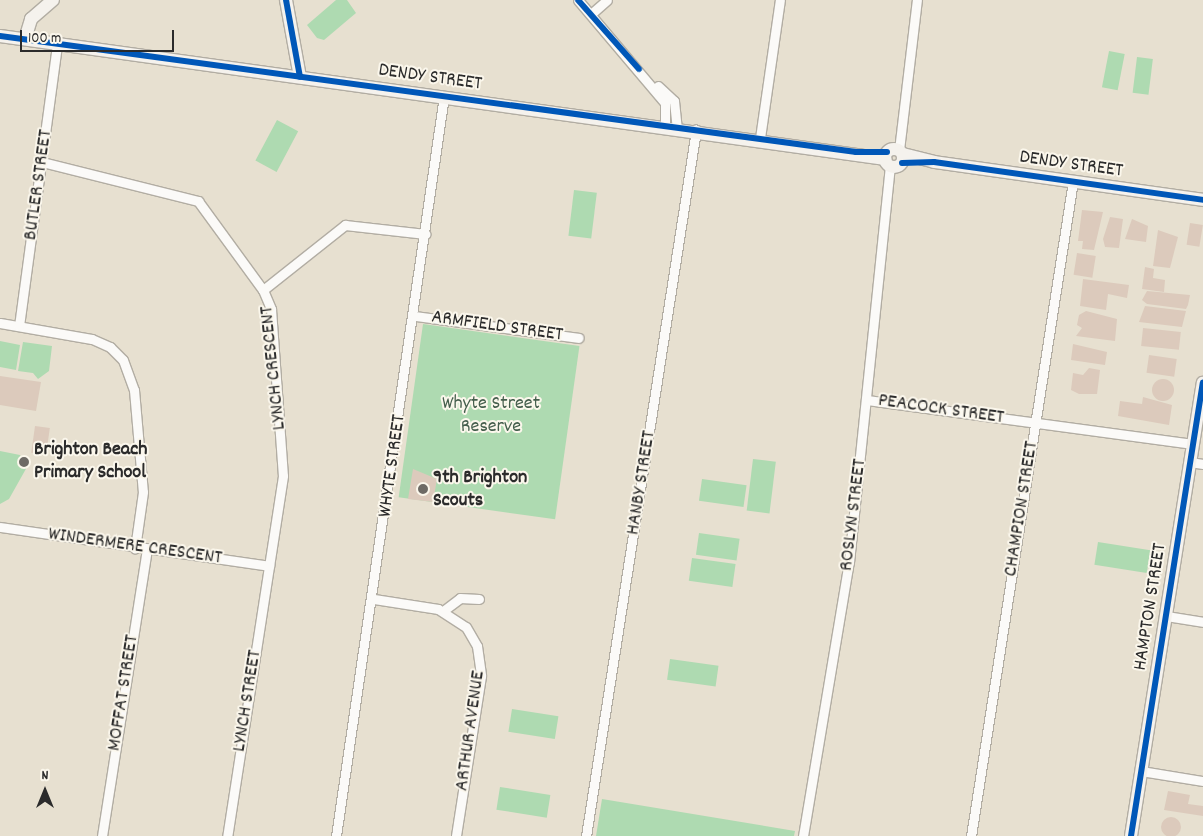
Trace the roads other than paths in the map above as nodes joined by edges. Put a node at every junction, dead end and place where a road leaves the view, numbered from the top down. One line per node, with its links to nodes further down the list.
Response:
1 (53, 0): 9 (street)
2 (286, 0): 11 (street)
3 (578, 0): 7 (street)
4 (608, 0): 7 (street)
5 (780, 0): 15 (street)
6 (917, 0): 16 (street, ROSLYN STREET)
7 (591, 14): 13 (street)
8 (0, 36): 9 (street, DENDY STREET)
9 (25, 39): 10 (street, DENDY STREET)
10 (57, 44): 11 (street, DENDY STREET); 17 (street, BUTLER STREET)
11 (300, 76): 12 (street, DENDY STREET)
12 (444, 96): 13 (street, DENDY STREET); 20 (street, WHYTE STREET)
13 (671, 127): 14 (street, DENDY STREET)
14 (696, 130): 15 (street, DENDY STREET); 46 (street, HANBY STREET)
15 (760, 138): 16 (street, DENDY STREET)
16 (895, 157): 18 (street, DENDY STREET); 27 (street, ROSLYN STREET)
17 (42, 162): 21 (street, LYNCH CRESCENT); 24 (street, BUTLER STREET)
18 (1073, 181): 19 (street, DENDY STREET); 28 (street, CHAMPION STREET)
19 (1203, 200)
20 (425, 234): 21 (street); 22 (street, WHYTE STREET)
21 (263, 290): 34 (street, LYNCH CRESCENT)
22 (415, 316): 25 (street, ARMFIELD STREET); 35 (street, WHYTE STREET)
23 (0, 323): 24 (street)
24 (19, 326): 32 (street)
25 (579, 338)
26 (1203, 383): 29 (street, HAMPTON STREET)
27 (867, 400): 28 (street, PEACOCK STREET); 47 (street, ROSLYN STREET)
28 (1036, 423): 29 (street, PEACOCK STREET); 48 (street, CHAMPION STREET)
29 (1193, 444): 30 (street, HAMPTON STREET)
30 (1197, 463): 38 (street, HAMPTON STREET)
31 (0, 528): 32 (street, WINDERMERE CRESCENT)
32 (135, 548): 33 (street, WINDERMERE CRESCENT)
33 (147, 549): 34 (street, WINDERMERE CRESCENT); 42 (street, MOFFAT STREET)
34 (269, 566): 43 (street, LYNCH STREET)
35 (374, 599): 37 (street, ARTHUR AVENUE); 44 (street, WHYTE STREET)
36 (479, 599): 37 (street)
37 (443, 611): 45 (street, ARTHUR AVENUE)
38 (1166, 616): 39 (street); 40 (street, HAMPTON STREET)
39 (1203, 622)
40 (1141, 772): 41 (street); 49 (street, HAMPTON STREET)
41 (1203, 781)
42 (102, 836)
43 (227, 836)
44 (336, 836)
45 (456, 836)
46 (586, 836)
47 (803, 836)
48 (970, 836)
49 (1131, 836)

